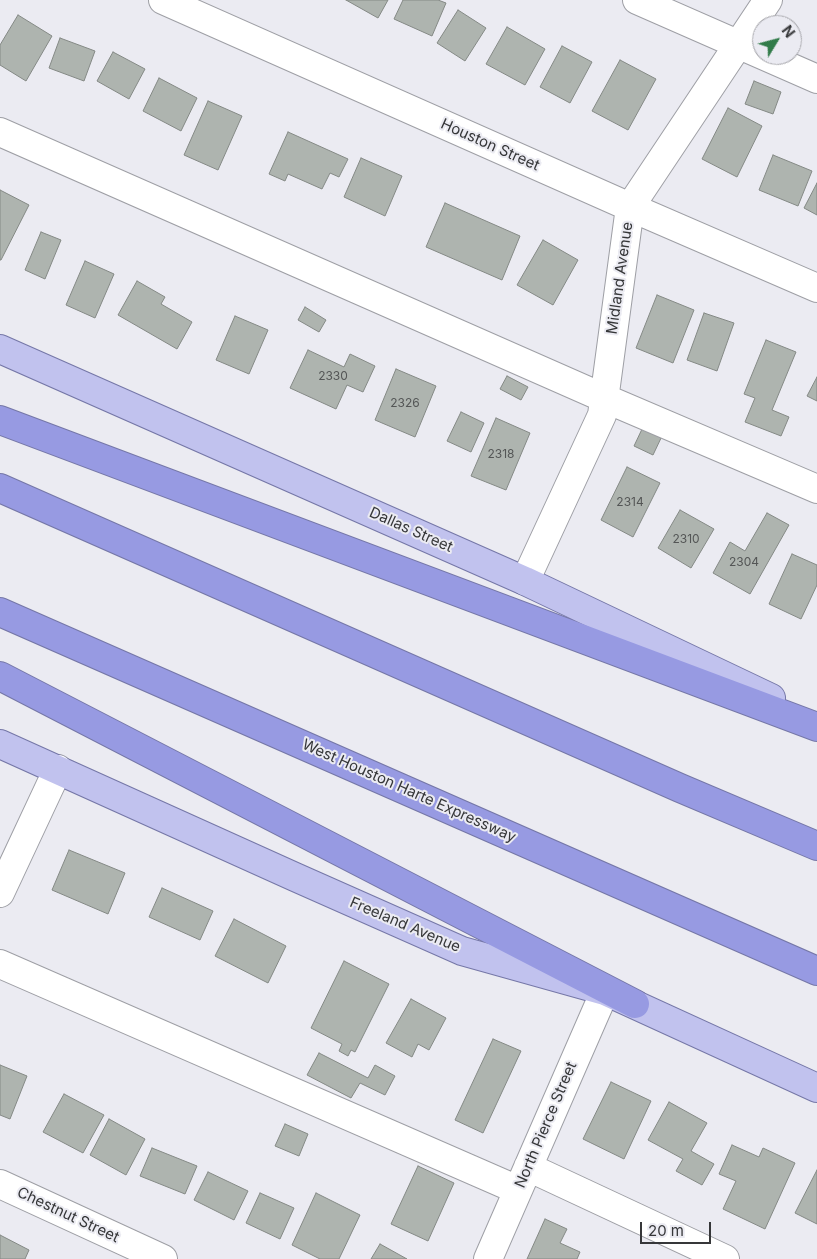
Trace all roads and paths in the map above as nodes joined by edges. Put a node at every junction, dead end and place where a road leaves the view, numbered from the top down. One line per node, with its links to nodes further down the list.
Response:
1 (163, 0): 7 (street, Houston Street)
2 (637, 0): 4 (street)
3 (768, 0): 4 (street, Midland Avenue)
4 (738, 45): 5 (street); 7 (street, Midland Avenue)
5 (817, 79)
6 (0, 132): 10 (street)
7 (630, 208): 8 (street, Houston Street); 10 (street, Midland Avenue)
8 (817, 288)
9 (0, 349): 14 (main road, Dallas Street)
10 (604, 398): 13 (street); 14 (street, Midland Avenue)
11 (0, 420): 18 (highway)
12 (0, 488): 21 (highway)
13 (817, 489)
14 (525, 580): 17 (main road, Dallas Street)
15 (0, 612): 24 (highway, West Houston Harte Expressway)
16 (0, 676): 26 (highway)
17 (817, 721)
18 (817, 727)
19 (0, 744): 20 (main road, Freeland Avenue)
20 (58, 769): 22 (street); 25 (main road, Freeland Avenue)
21 (817, 846)
22 (0, 893)
23 (0, 964): 28 (street)
24 (817, 971)
25 (604, 991): 26 (main road, Freeland Avenue); 28 (street, North Pierce Street)
26 (635, 1004): 27 (main road, Freeland Avenue)
27 (817, 1088)
28 (523, 1179): 31 (street, North Pierce Street); 32 (street)
29 (0, 1184): 30 (street, Chestnut Street)
30 (163, 1259)
31 (488, 1259)
32 (725, 1259)

